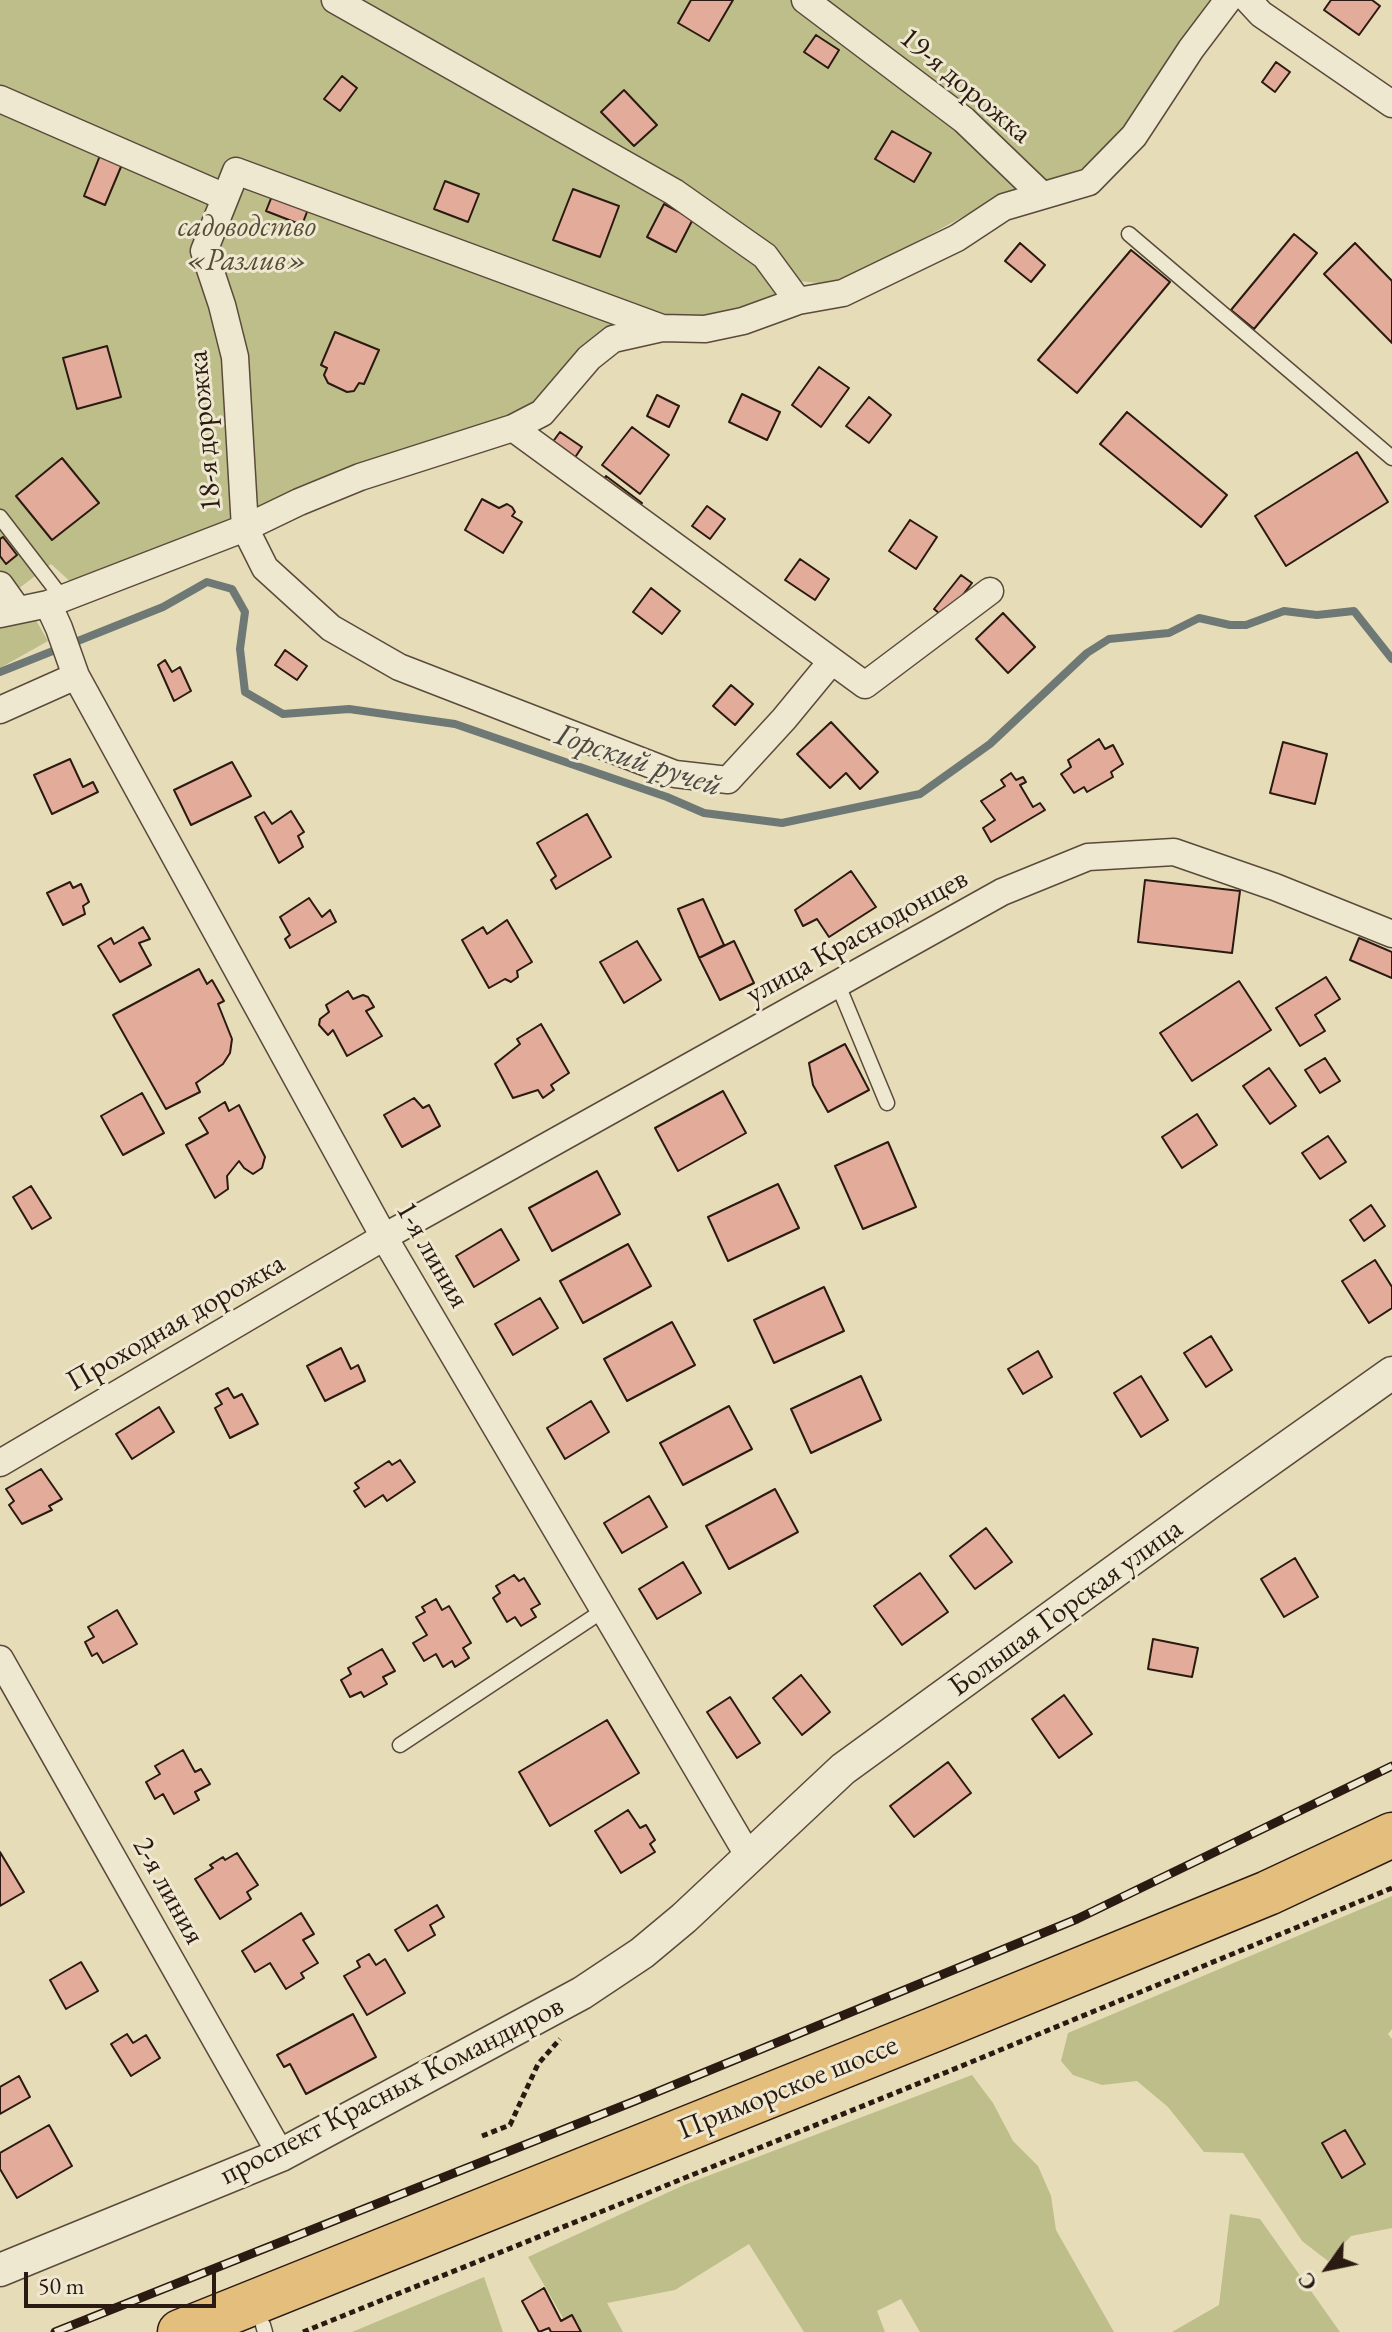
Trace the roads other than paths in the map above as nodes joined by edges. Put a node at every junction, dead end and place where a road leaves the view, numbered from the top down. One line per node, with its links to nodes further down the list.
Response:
1 (335, 0): 10 (street)
2 (805, 0): 7 (street, 19-я дорожка)
3 (1228, 0): 7 (street)
4 (1257, 3): 6 (street)
5 (0, 99): 8 (street)
6 (1392, 104)
7 (1042, 195): 10 (street)
8 (225, 197): 11 (street, 18-я дорожка); 15 (street, 18-я дорожка)
9 (1129, 234): 13 (lane)
10 (798, 301): 11 (street)
11 (662, 328): 12 (street)
12 (513, 428): 15 (street); 20 (street)
13 (1392, 458)
14 (0, 517): 18 (lane)
15 (245, 528): 18 (street); 20 (street, 18-я дорожка)
16 (0, 585): 19 (street)
17 (990, 591): 20 (street)
18 (57, 610): 19 (street); 21 (street, 1-я линия)
19 (9, 612)
20 (831, 662)
21 (72, 667): 22 (street); 26 (street, 1-я линия)
22 (0, 710)
23 (1392, 934): 24 (street, улица Краснодонцев)
24 (838, 985): 25 (lane); 26 (street, улица Краснодонцев)
25 (887, 1103)
26 (384, 1237): 28 (street, Проходная дорожка); 29 (street, 1-я линия)
27 (1392, 1373): 33 (street, Большая Горская улица)
28 (0, 1463)
29 (604, 1610): 31 (lane); 33 (street, 1-я линия)
30 (0, 1659): 35 (street, 2-я линия)
31 (400, 1745)
32 (1392, 1835): 38 (highway, Приморское шоссе)
33 (750, 1855): 35 (street, проспект Красных Командиров)
34 (1392, 1863): 37 (highway, Приморское шоссе)
35 (281, 2155): 36 (street, проспект Красных Командиров)
36 (0, 2270)
37 (269, 2330)
38 (180, 2332)

